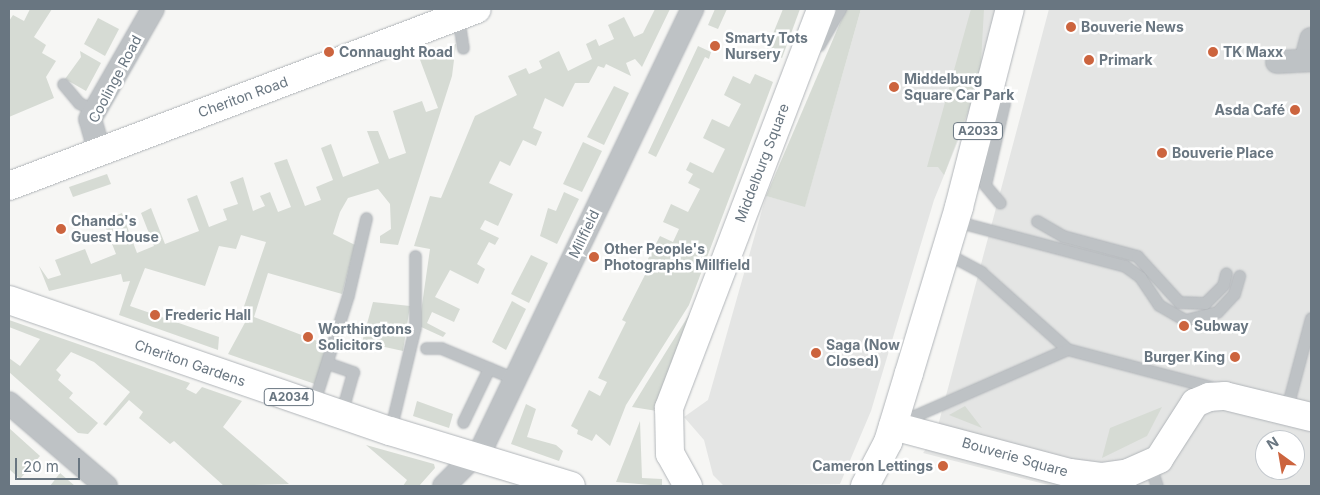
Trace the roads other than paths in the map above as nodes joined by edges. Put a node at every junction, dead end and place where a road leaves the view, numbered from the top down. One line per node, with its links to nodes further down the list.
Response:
1 (153, 9): 15 (street, Coolinge Road)
2 (692, 9): 32 (street, Millfield)
3 (821, 9): 14 (main road, Middelburg Square)
4 (840, 9): 14 (lane)
5 (995, 9): 8 (lane)
6 (1010, 9): 8 (main road, A2033)
7 (468, 13): 9 (lane); 16 (main road, Cheriton Road)
8 (1001, 43): 12 (main road, A2033)
9 (462, 48)
10 (1310, 52): 11 (street)
11 (1277, 62)
12 (993, 69): 18 (lane); 20 (main road, A2033)
13 (63, 84): 15 (lane)
14 (788, 93): 46 (main road, Middelburg Square)
15 (96, 111): 16 (street, Coolinge Road)
16 (99, 150): 17 (main road, Cheriton Road)
17 (9, 186)
18 (1000, 203)
19 (366, 218): 30 (lane)
20 (955, 221): 22 (main road, A2033); 25 (lane)
21 (1037, 221): 24 (lane)
22 (946, 253): 29 (lane); 40 (main road, A2033)
23 (416, 256): 39 (lane)
24 (1226, 273)
25 (1239, 276)
26 (9, 300): 35 (main road, Cheriton Gardens / A2034)
27 (1311, 318): 37 (lane)
28 (426, 348): 31 (lane)
29 (1068, 349): 33 (lane); 40 (lane)
30 (327, 363): 35 (lane); 36 (lane)
31 (489, 368): 32 (lane); 38 (lane)
32 (515, 379): 41 (street, Millfield)
33 (1225, 396): 37 (main road); 42 (main road, Bouverie Square)
34 (9, 403): 43 (street)
35 (314, 405): 36 (main road, Cheriton Gardens / A2034)
36 (341, 414): 39 (main road, Cheriton Gardens / A2034)
37 (1298, 414)
38 (463, 422)
39 (390, 430): 41 (main road, Cheriton Gardens / A2034)
40 (890, 434): 42 (main road, Bouverie Square); 47 (main road, A2033); 48 (main road, A2033)
41 (474, 458): 44 (street, Millfield); 45 (main road, Cheriton Gardens / A2034)
42 (1154, 476)
43 (106, 486)
44 (444, 486)
45 (571, 486)
46 (688, 486)
47 (865, 486)
48 (882, 486)

